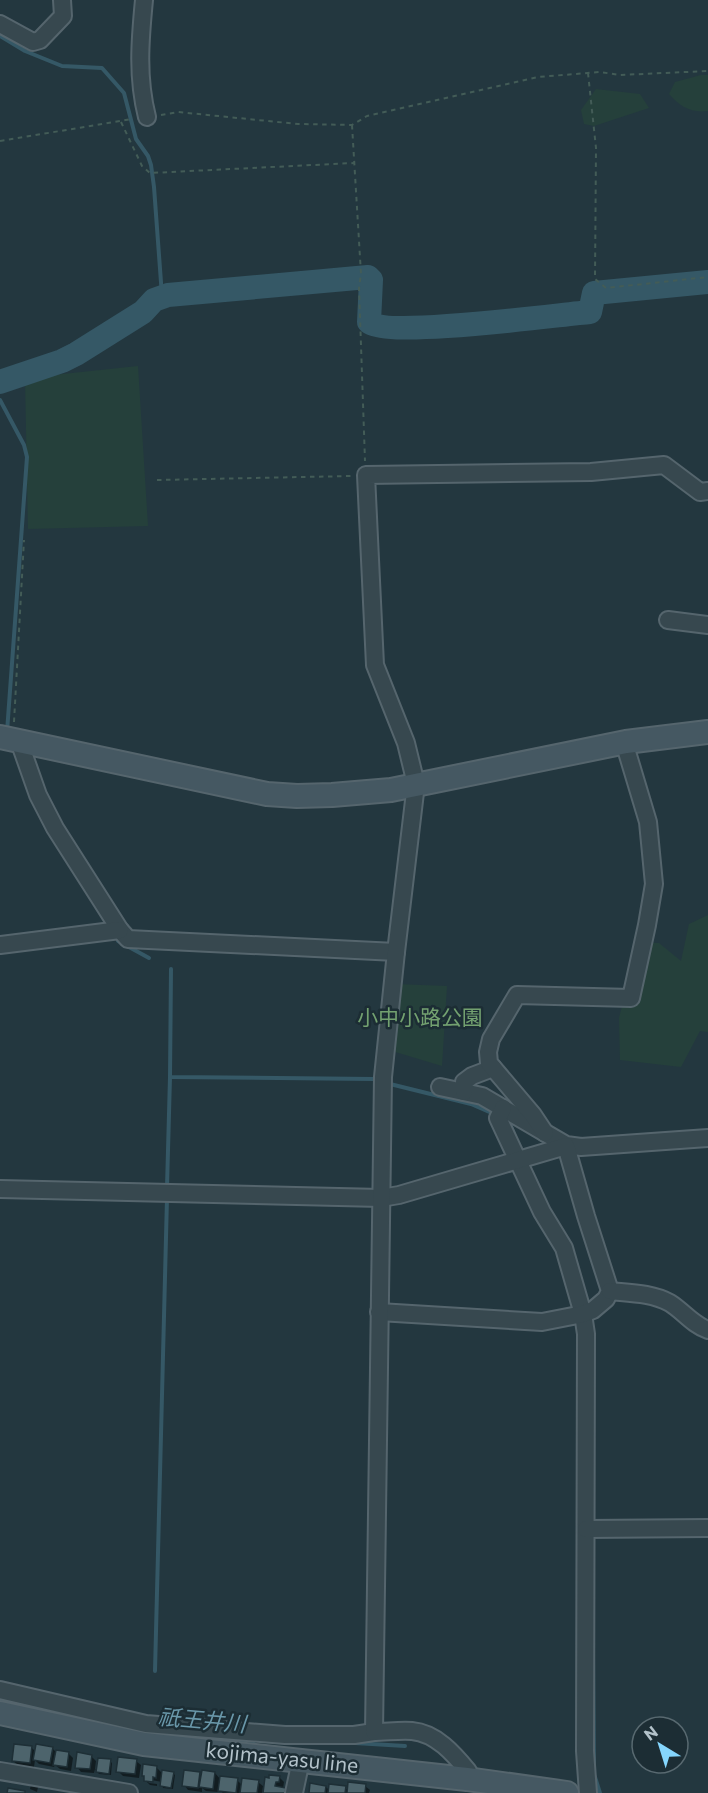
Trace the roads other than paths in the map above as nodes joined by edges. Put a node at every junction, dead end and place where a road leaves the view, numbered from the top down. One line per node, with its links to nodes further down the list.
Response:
1 (62, 0): 3 (street)
2 (144, 0): 4 (street)
3 (0, 24)
4 (147, 117)
5 (708, 491): 11 (street)
6 (668, 620): 7 (street)
7 (708, 625)
8 (708, 732): 10 (street)
9 (9, 739): 11 (street); 12 (street)
10 (624, 742): 11 (street); 15 (street)
11 (416, 784): 14 (street)
12 (120, 930): 13 (street); 14 (street)
13 (0, 945)
14 (396, 952): 23 (street)
15 (493, 1068): 17 (street); 19 (street)
16 (440, 1087): 17 (street)
17 (464, 1092): 18 (street)
18 (503, 1108): 19 (street); 21 (street)
19 (545, 1132): 20 (street)
20 (708, 1138)
21 (518, 1160): 23 (street); 24 (street); 26 (street)
22 (0, 1189): 23 (street)
23 (381, 1198): 25 (street)
24 (610, 1291): 26 (street); 27 (street)
25 (379, 1312): 26 (street); 32 (street)
26 (584, 1314): 29 (street)
27 (708, 1330)
28 (708, 1528): 29 (street)
29 (586, 1529): 40 (street)
30 (0, 1690): 32 (street)
31 (0, 1713): 33 (street, kojima-yasu line)
32 (374, 1732): 35 (street)
33 (302, 1760): 35 (street, kojima-yasu line); 38 (street)
34 (0, 1771): 36 (street)
35 (467, 1779): 39 (street, kojima-yasu line)
36 (69, 1788): 37 (street)
37 (129, 1793)
38 (294, 1793)
39 (567, 1793)
40 (588, 1793)

